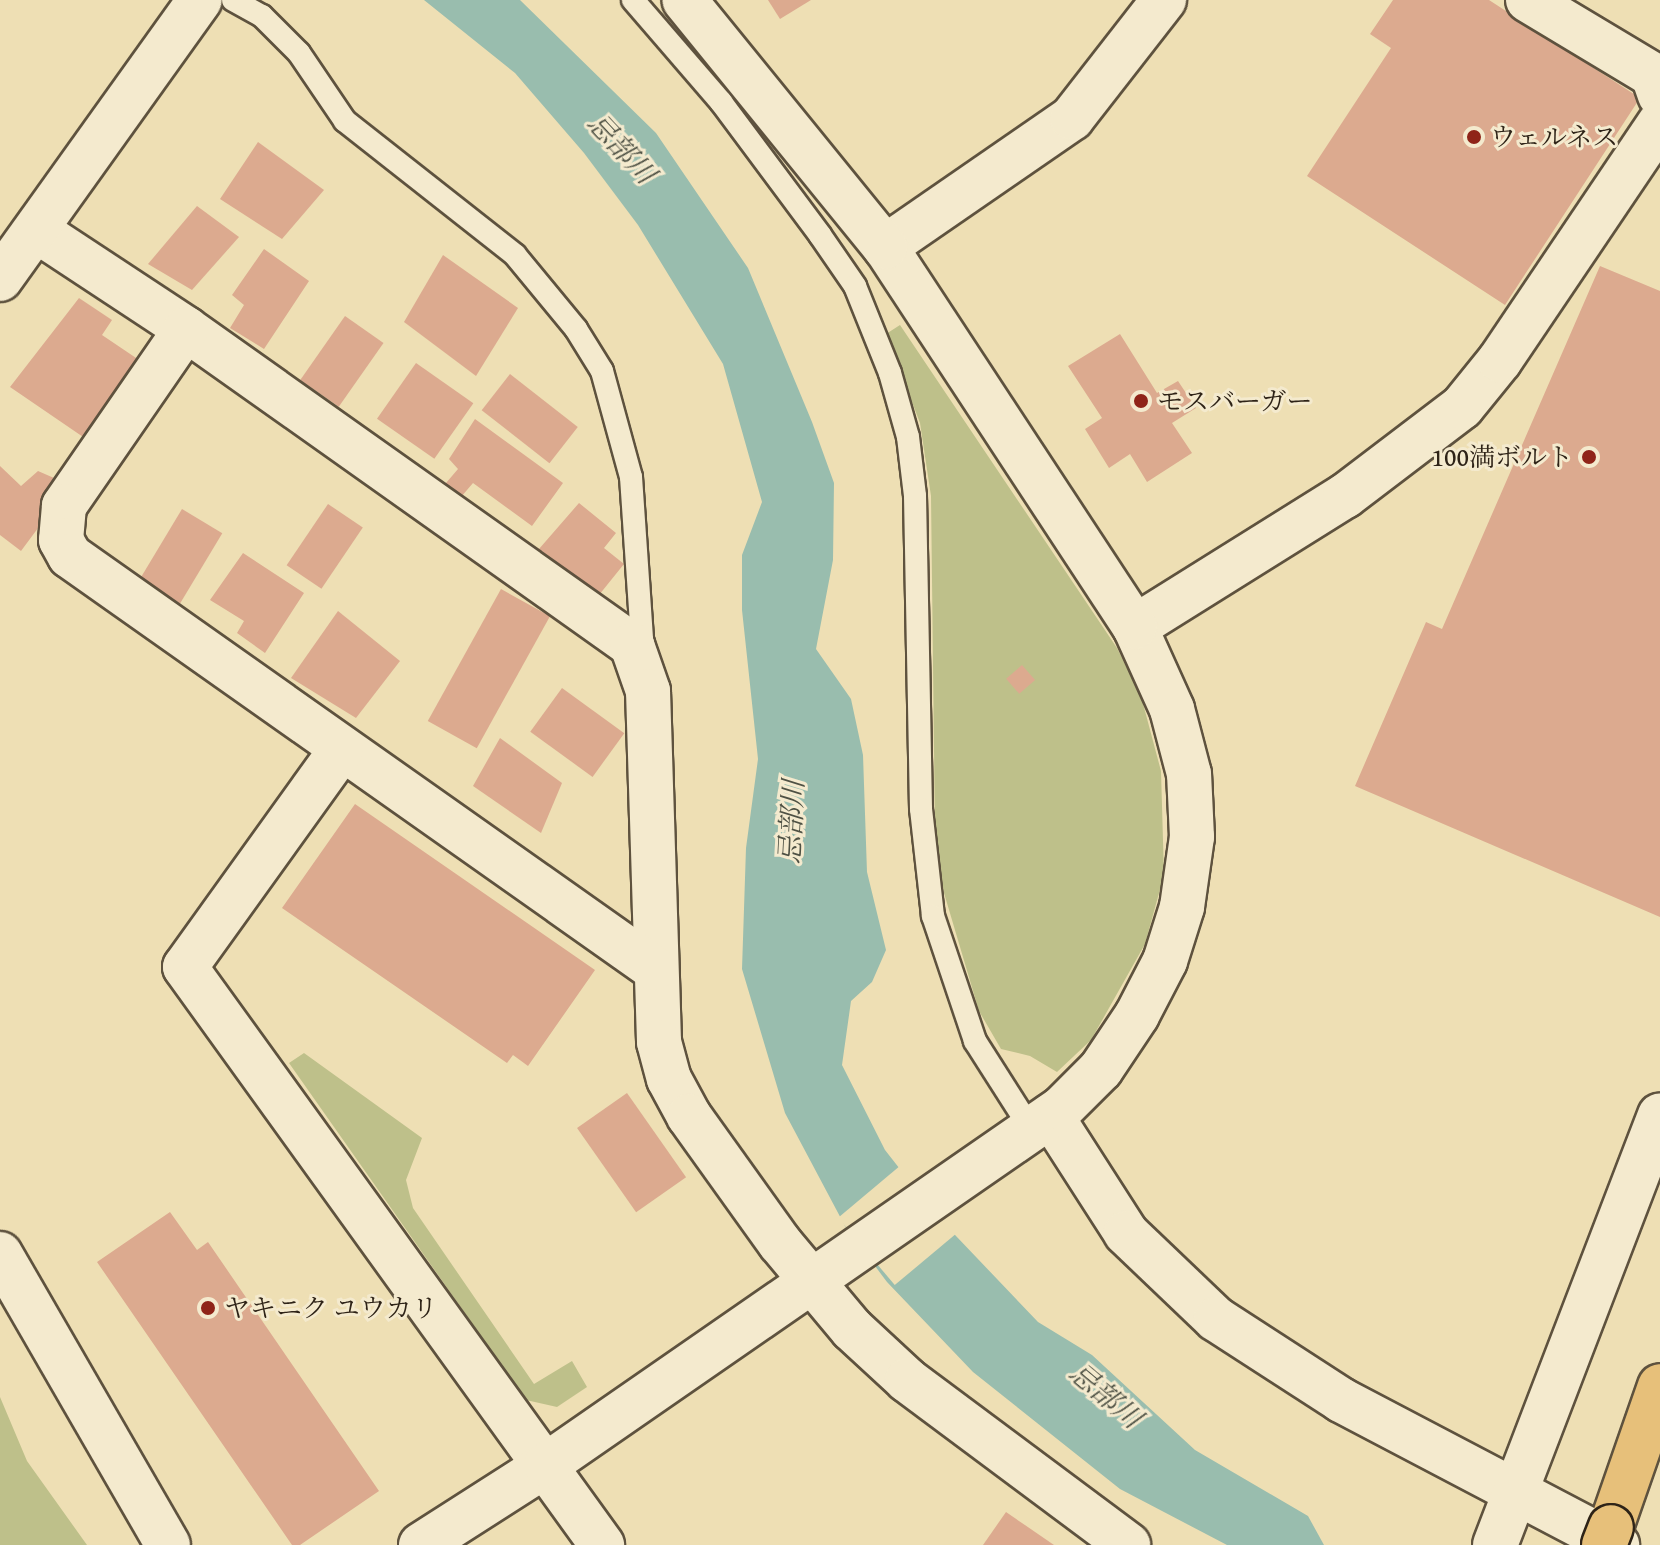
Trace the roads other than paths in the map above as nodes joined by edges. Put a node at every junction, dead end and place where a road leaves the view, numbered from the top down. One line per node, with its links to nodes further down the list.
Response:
1 (200, 0): 9 (street)
2 (233, 0): 14 (lane)
3 (633, 0): 18 (lane)
4 (684, 0): 10 (street)
5 (1164, 0): 10 (street)
6 (1528, 0): 7 (street)
7 (1660, 95)
8 (1660, 123): 13 (street)
9 (36, 230): 11 (street); 12 (street)
10 (885, 247): 13 (street)
11 (0, 279)
12 (186, 329): 14 (street); 15 (street)
13 (1135, 627): 18 (street)
14 (643, 665): 16 (street)
15 (341, 750): 16 (street); 22 (street)
16 (654, 968): 20 (street)
17 (1660, 1116): 23 (street)
18 (1038, 1127): 20 (street); 23 (street)
19 (0, 1254): 25 (street)
20 (822, 1271): 22 (street); 28 (street)
21 (1660, 1386): 24 (highway)
22 (546, 1465): 26 (street); 27 (street)
23 (1505, 1521): 24 (street)
24 (1611, 1539)
25 (168, 1545)
26 (421, 1545)
27 (602, 1545)
28 (1128, 1545)

